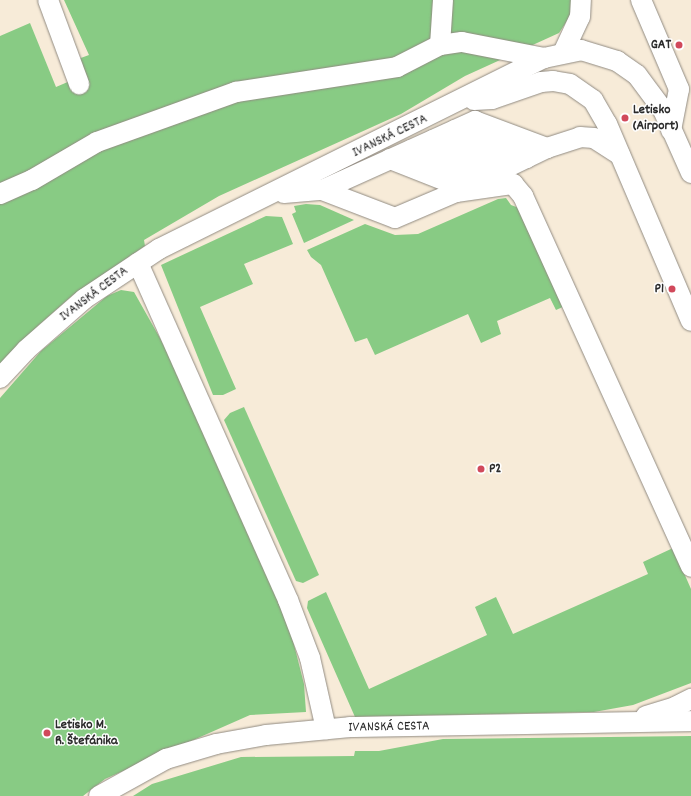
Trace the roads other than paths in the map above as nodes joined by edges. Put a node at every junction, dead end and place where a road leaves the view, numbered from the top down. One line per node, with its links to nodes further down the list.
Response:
1 (48, 0): 8 (street)
2 (443, 0): 5 (street)
3 (580, 0): 6 (street)
4 (641, 0): 11 (street)
5 (440, 45): 7 (street); 23 (street)
6 (563, 53): 7 (street); 11 (street)
7 (544, 58): 9 (street)
8 (79, 84)
9 (459, 101): 15 (street, IVANSKÁ CESTA); 24 (street, IVANSKÁ CESTA)
10 (455, 130): 12 (street); 13 (street); 16 (street)
11 (671, 130): 19 (street)
12 (433, 140): 14 (street); 18 (street)
13 (548, 148): 15 (street); 16 (street)
14 (411, 150): 17 (street); 20 (street)
15 (620, 155): 26 (street, IVANSKÁ CESTA)
16 (527, 158): 18 (street)
17 (390, 160): 21 (street); 22 (street)
18 (505, 169): 20 (street)
19 (691, 173)
20 (485, 179): 22 (street)
21 (322, 190): 22 (street); 24 (street)
22 (460, 190): 28 (street)
23 (0, 194)
24 (274, 194): 25 (street, IVANSKÁ CESTA)
25 (138, 263): 27 (street, IVANSKÁ CESTA); 32 (street)
26 (691, 321)
27 (0, 378)
28 (691, 567)
29 (691, 698): 31 (street)
30 (691, 721): 31 (street, IVANSKÁ CESTA)
31 (625, 722): 32 (street, IVANSKÁ CESTA)
32 (326, 729): 33 (street, IVANSKÁ CESTA)
33 (99, 796)

